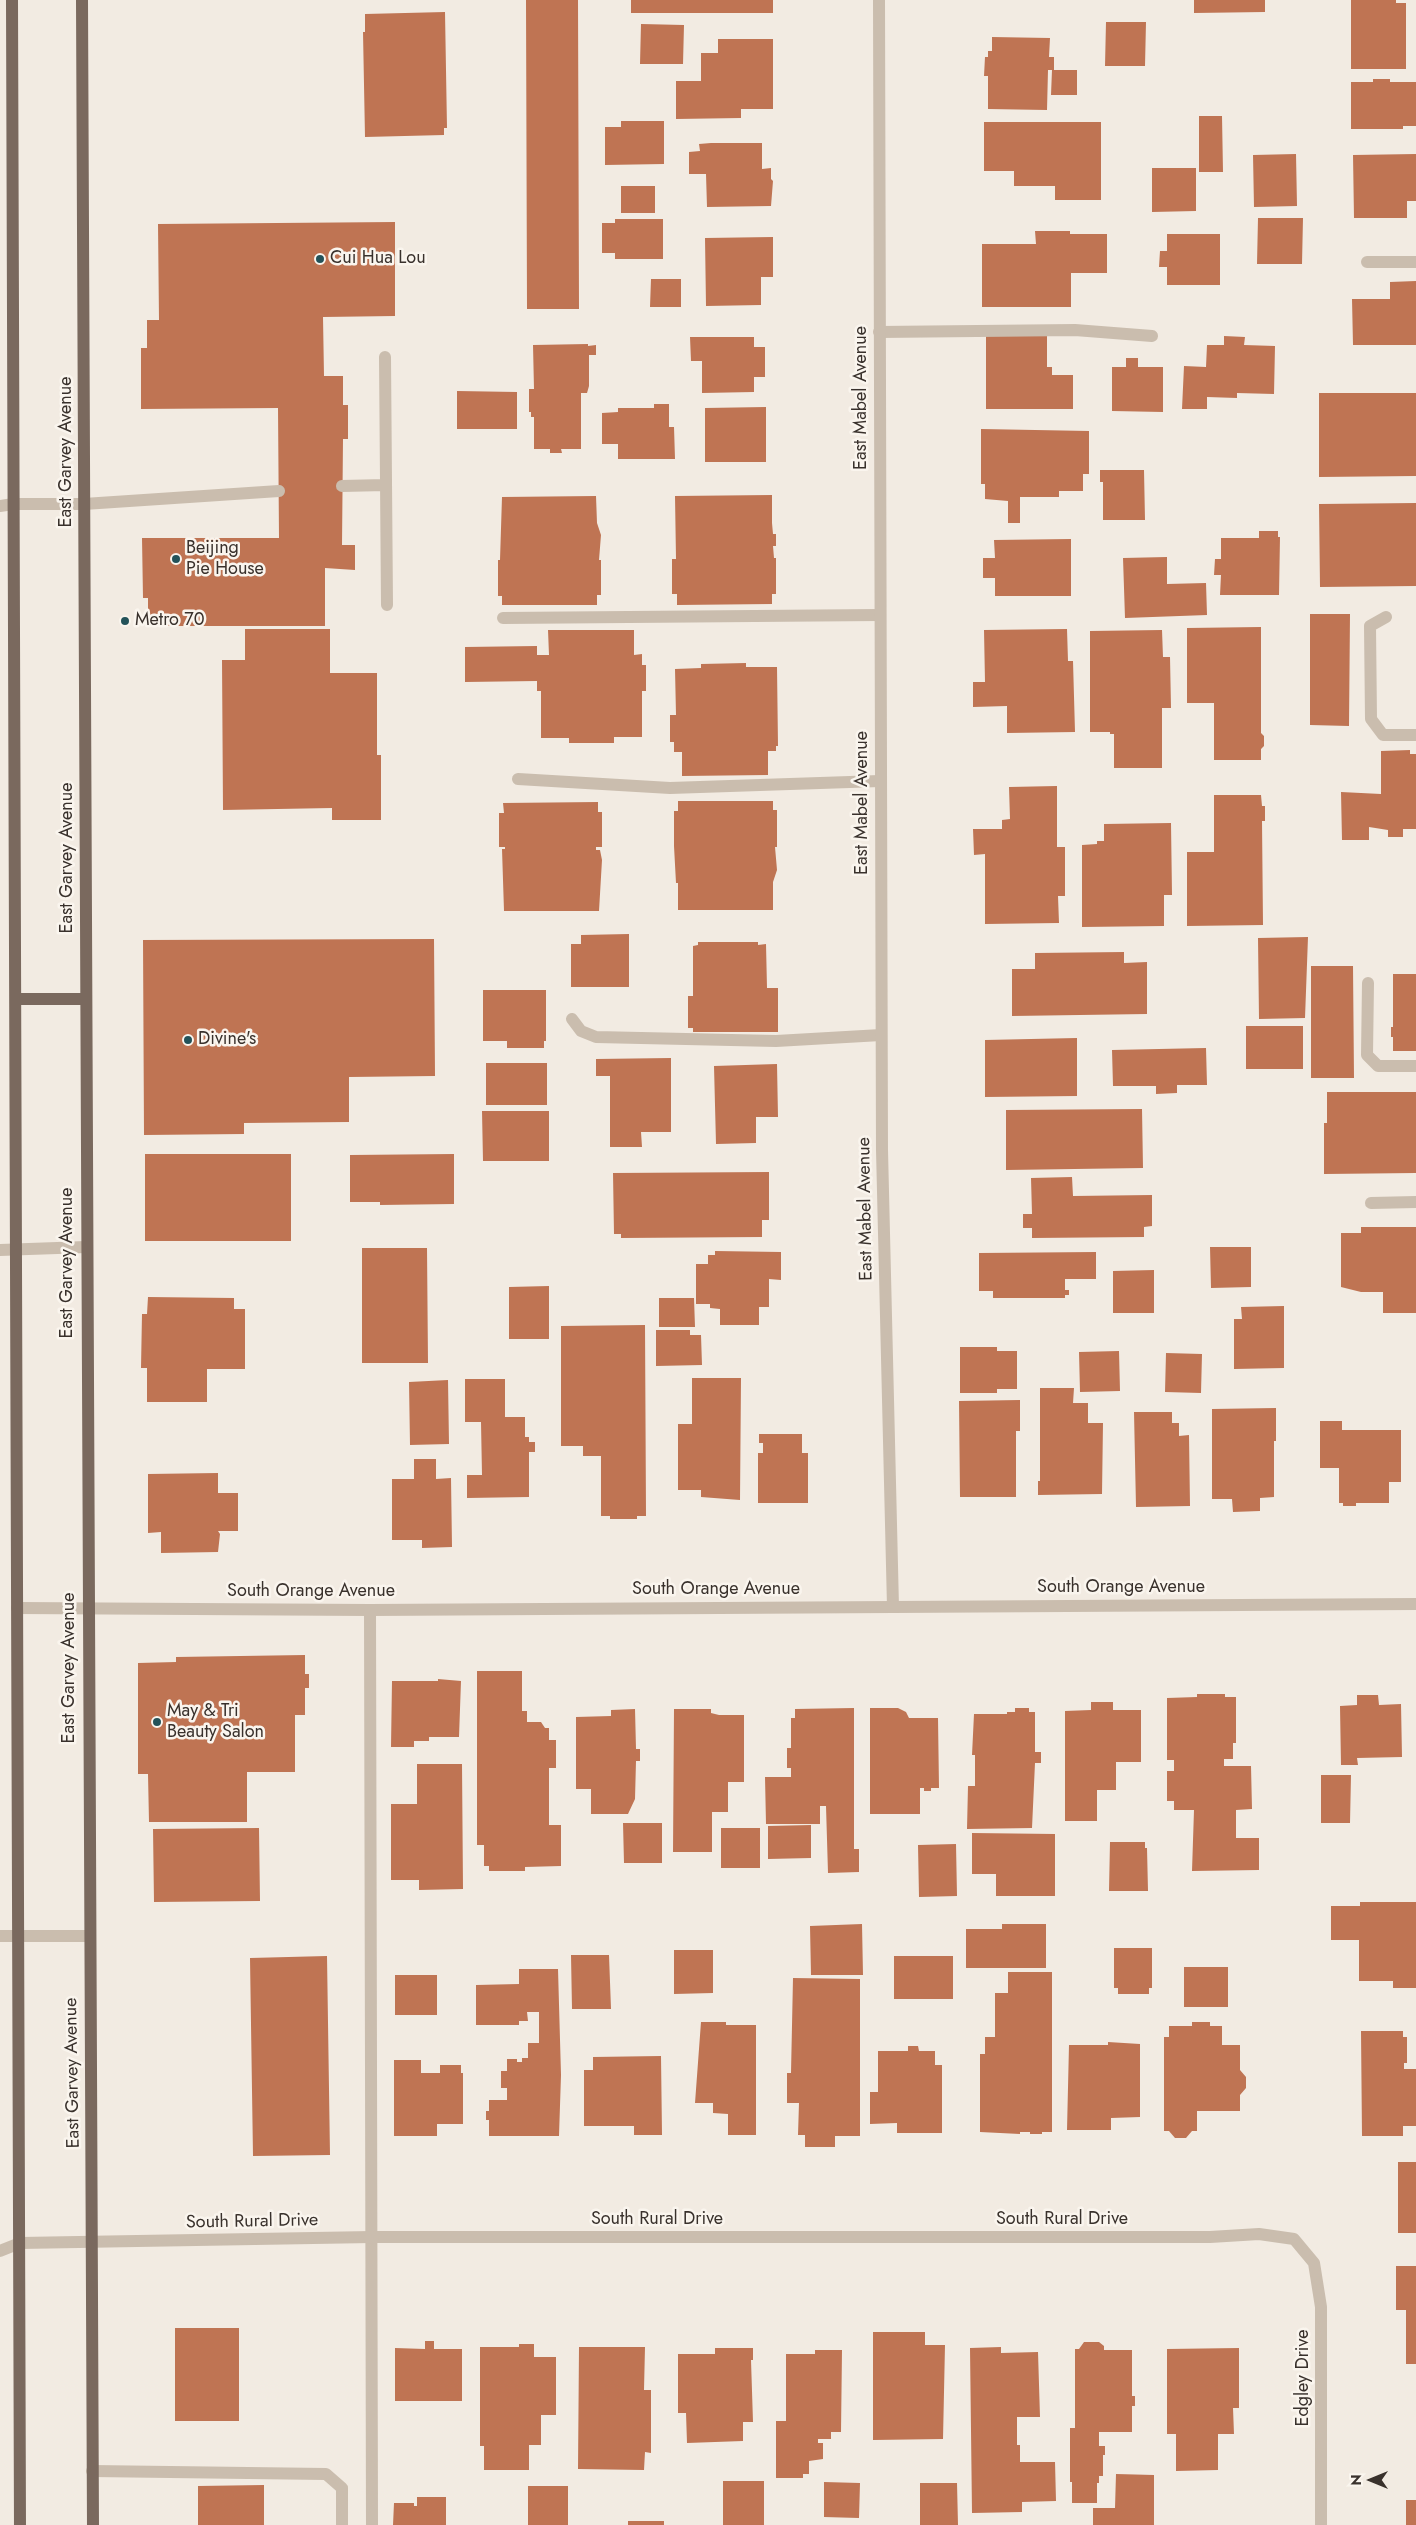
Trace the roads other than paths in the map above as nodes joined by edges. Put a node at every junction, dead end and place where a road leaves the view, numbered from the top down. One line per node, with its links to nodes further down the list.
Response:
1 (12, 0): 12 (main road)
2 (82, 0): 13 (main road, East Garvey Avenue)
3 (878, 0): 6 (street, East Mabel Avenue)
4 (1367, 262): 5 (street)
5 (1416, 262)
6 (879, 332): 7 (street); 16 (street, East Mabel Avenue)
7 (1152, 336)
8 (384, 357): 9 (street)
9 (384, 485): 10 (street); 15 (street)
10 (342, 486)
11 (279, 491): 13 (street)
12 (14, 504): 13 (street); 14 (street); 23 (main road)
13 (84, 504): 24 (main road, East Garvey Avenue)
14 (0, 506)
15 (387, 605)
16 (880, 615): 18 (street); 21 (street, East Mabel Avenue)
17 (1386, 617): 19 (street)
18 (503, 618)
19 (1416, 735)
20 (518, 779): 21 (street)
21 (880, 781): 26 (street, East Mabel Avenue)
22 (1368, 983): 27 (street)
23 (16, 998): 24 (main road); 31 (main road)
24 (86, 999): 30 (main road, East Garvey Avenue)
25 (572, 1019): 26 (street)
26 (881, 1035): 34 (street, East Mabel Avenue)
27 (1416, 1066)
28 (1416, 1202): 29 (street)
29 (1371, 1203)
30 (86, 1247): 31 (street); 36 (main road, East Garvey Avenue)
31 (16, 1249): 32 (street); 35 (main road)
32 (0, 1250)
33 (1416, 1604): 34 (street, South Orange Avenue)
34 (892, 1607): 37 (street, South Orange Avenue)
35 (17, 1608): 36 (street, South Orange Avenue); 39 (main road)
36 (88, 1609): 37 (street, South Orange Avenue); 40 (main road, East Garvey Avenue)
37 (370, 1610): 41 (street)
38 (0, 1936): 39 (street)
39 (18, 1936): 40 (street); 43 (main road)
40 (89, 1936): 44 (main road, East Garvey Avenue)
41 (372, 2237): 42 (street, South Rural Drive); 44 (street, South Rural Drive); 50 (street)
42 (1294, 2239): 51 (street, Edgley Drive)
43 (20, 2243): 44 (street, South Rural Drive); 45 (street); 47 (main road)
44 (92, 2243): 46 (main road, East Garvey Avenue)
45 (0, 2251)
46 (92, 2471): 48 (main road, East Garvey Avenue); 49 (street)
47 (20, 2525)
48 (93, 2525)
49 (342, 2525)
50 (372, 2525)
51 (1321, 2525)

